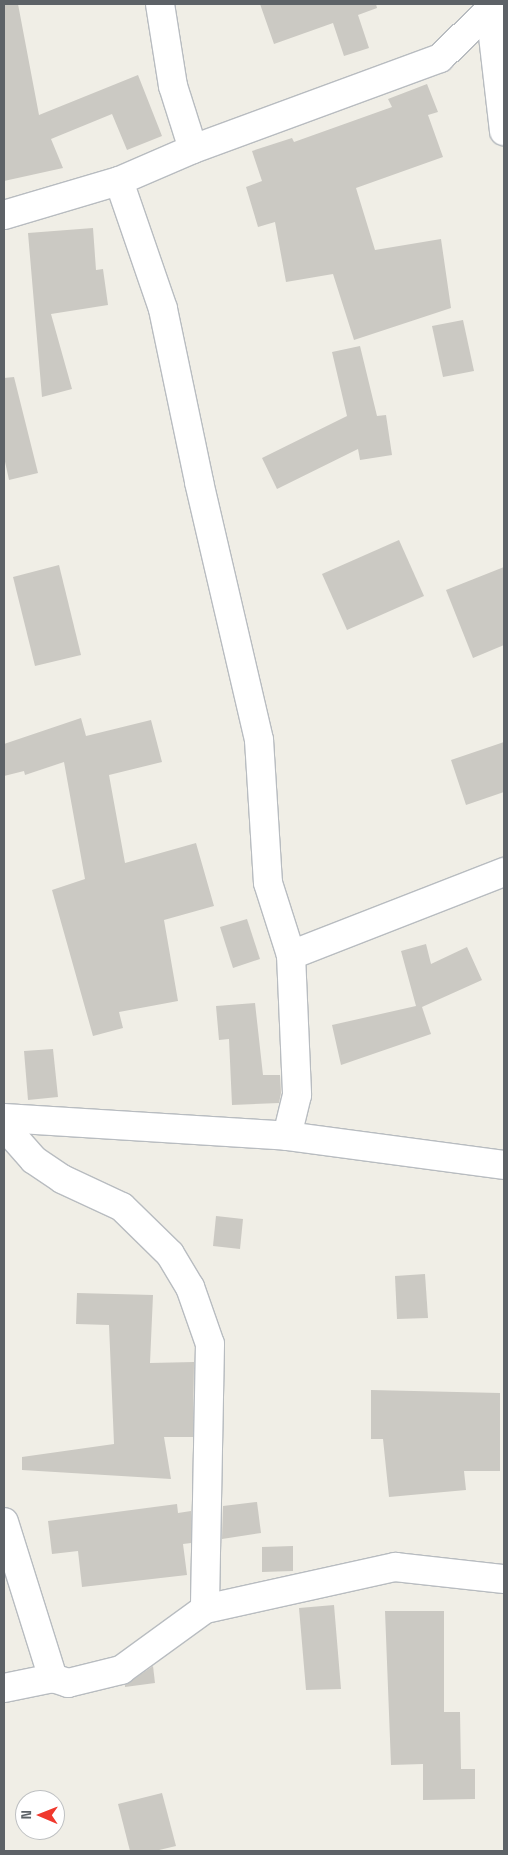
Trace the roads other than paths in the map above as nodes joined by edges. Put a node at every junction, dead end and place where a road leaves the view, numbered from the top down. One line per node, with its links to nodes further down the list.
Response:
1 (160, 4): 4 (street)
2 (493, 7): 3 (street); 4 (street)
3 (504, 131)
4 (192, 148): 5 (street)
5 (119, 180): 6 (street); 8 (street)
6 (4, 215)
7 (504, 872): 8 (street)
8 (291, 955): 11 (street)
9 (4, 1118): 11 (street)
10 (4, 1126): 15 (street)
11 (287, 1136): 12 (street)
12 (504, 1165)
13 (4, 1522): 16 (street)
14 (504, 1580): 15 (street)
15 (205, 1609): 16 (street)
16 (53, 1678): 17 (street)
17 (4, 1688)

